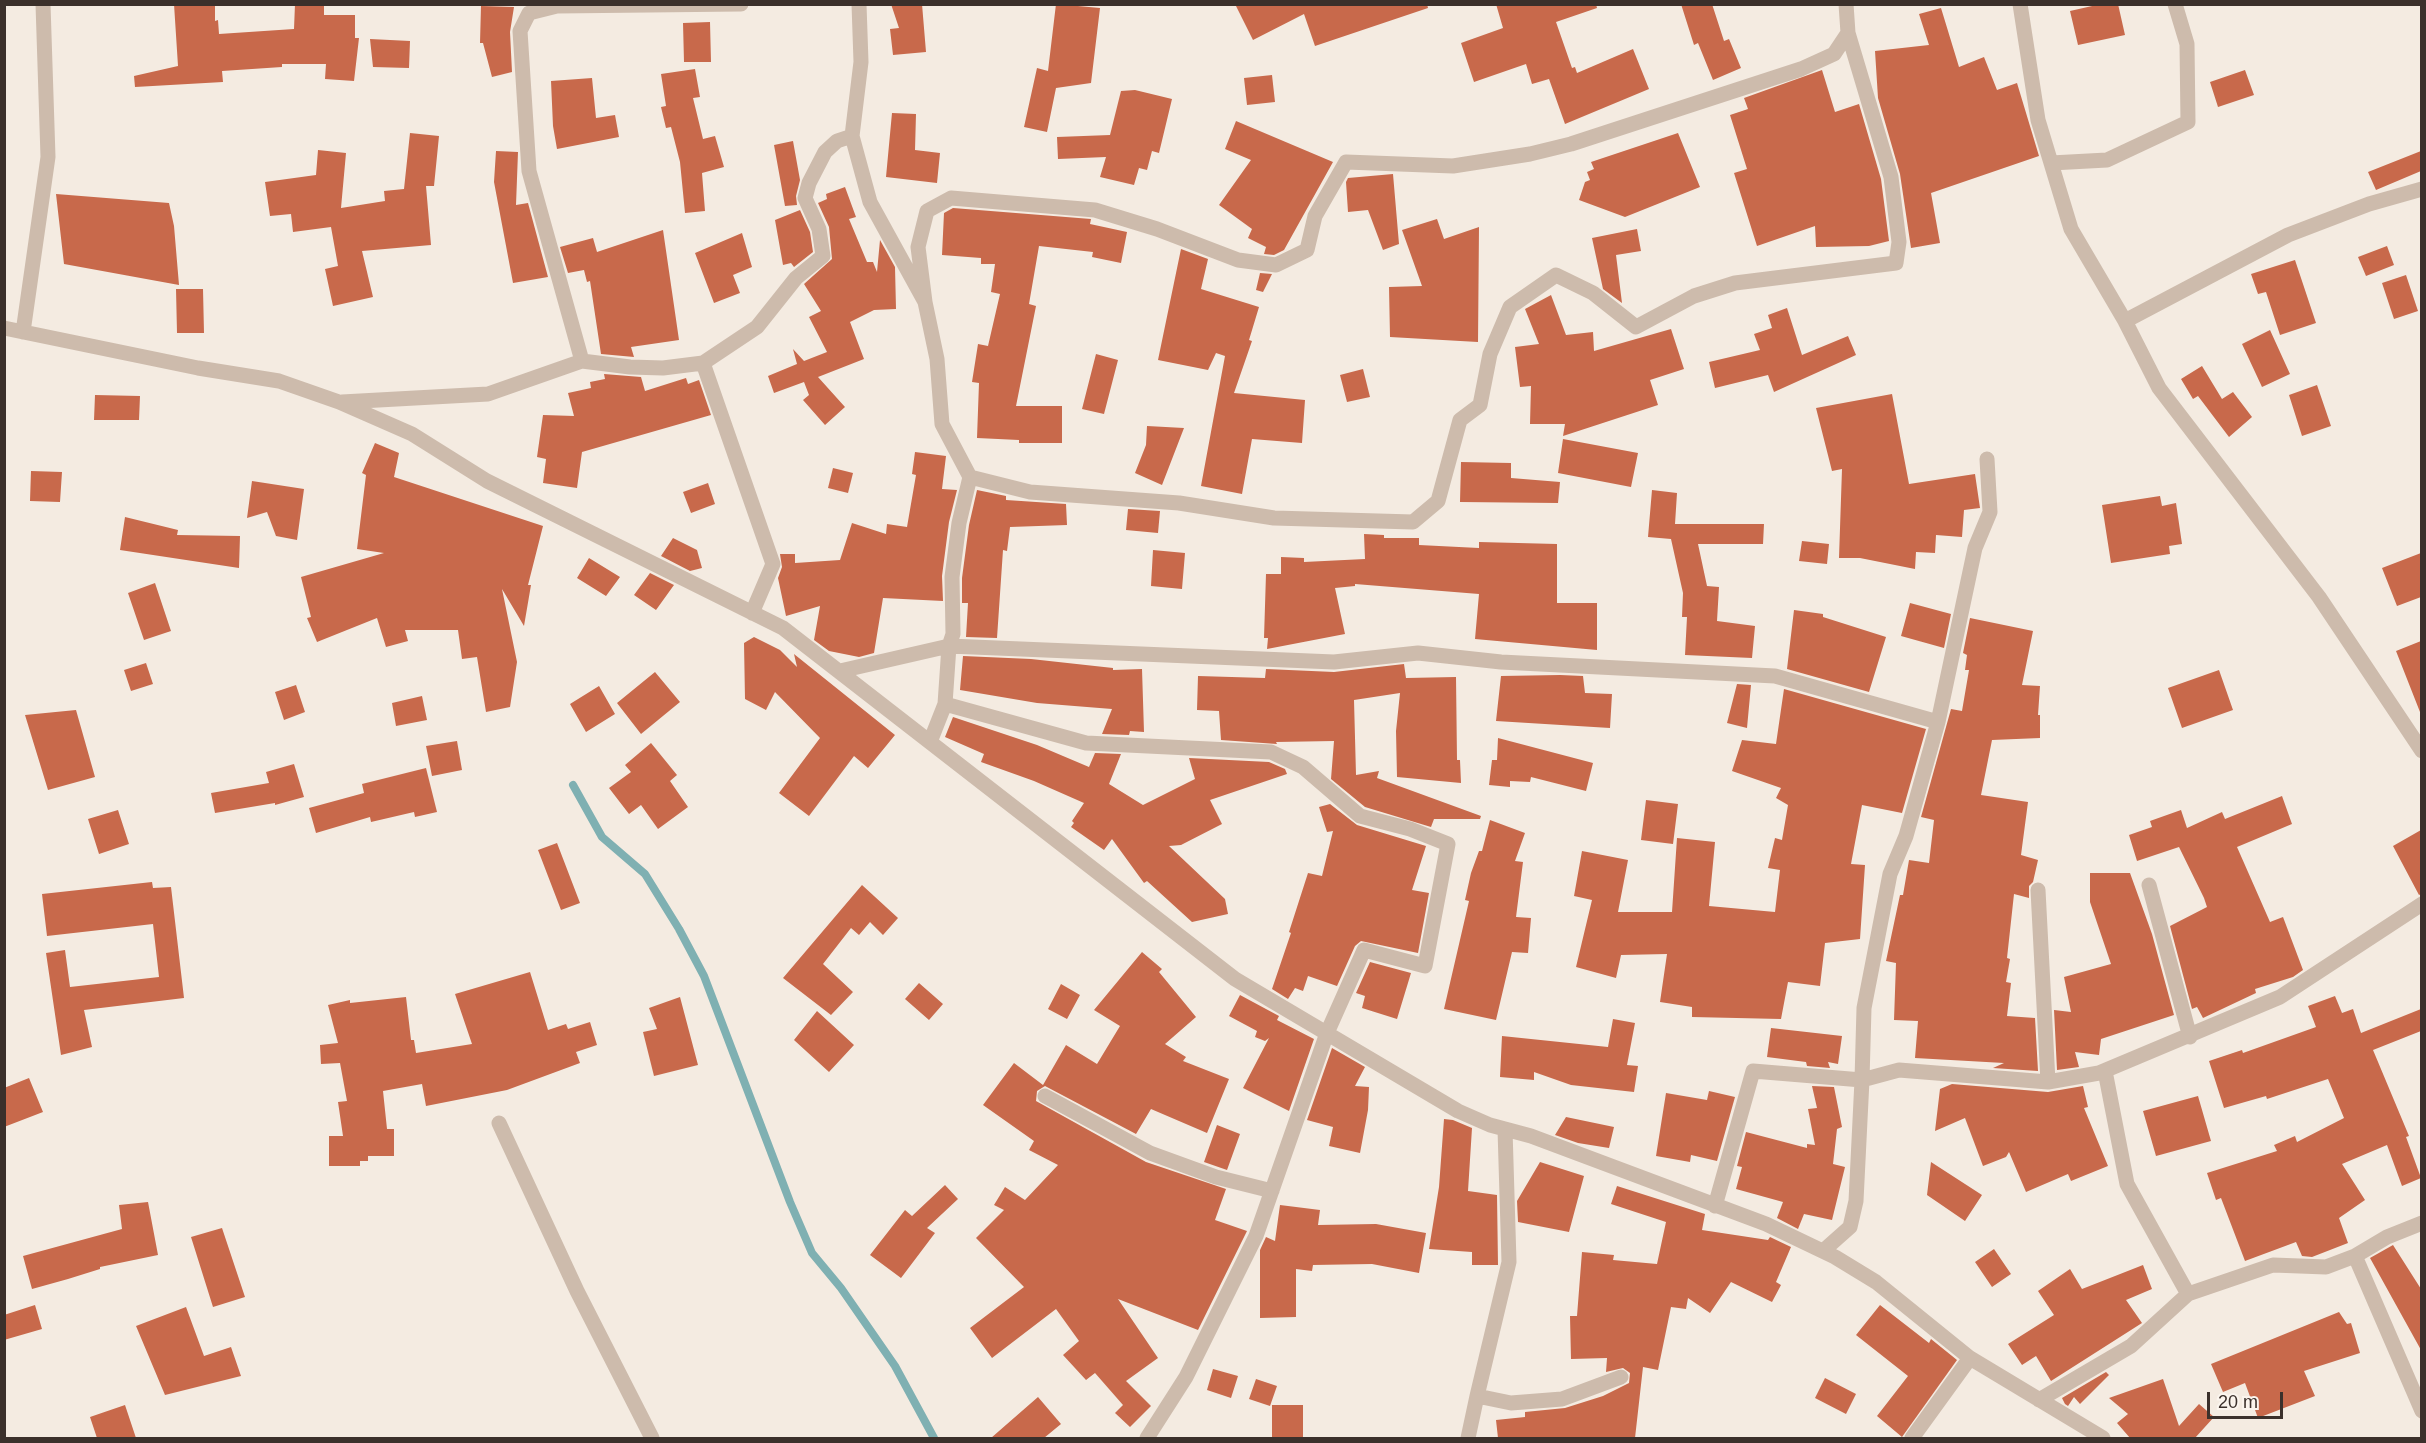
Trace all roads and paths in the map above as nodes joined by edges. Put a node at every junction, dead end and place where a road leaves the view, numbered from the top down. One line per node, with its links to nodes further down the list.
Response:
1 (43, 4): 15 (street)
2 (741, 4): 7 (street)
3 (859, 4): 9 (street)
4 (1846, 4): 8 (street)
5 (2020, 4): 10 (street)
6 (2175, 4): 10 (street)
7 (528, 9): 16 (street)
8 (1848, 33): 12 (street); 20 (street)
9 (852, 136): 12 (street); 17 (street)
10 (2051, 163): 13 (street)
11 (2421, 189): 13 (street)
12 (925, 302): 20 (street)
13 (2125, 321): 27 (street)
14 (4, 328): 15 (street)
15 (23, 332): 18 (street)
16 (582, 361): 17 (street); 18 (street)
17 (703, 363): 21 (street)
18 (339, 402): 21 (street)
19 (1987, 459): 25 (street)
20 (970, 477): 22 (street)
21 (752, 613): 23 (street)
22 (949, 646): 23 (street); 24 (street); 25 (street)
23 (840, 671): 26 (street)
24 (945, 704): 26 (street); 31 (street)
25 (1938, 722): 34 (street)
26 (930, 742): 31 (street)
27 (2421, 751)
28 (2150, 885): 32 (street)
29 (2038, 890): 35 (street)
30 (2421, 904): 32 (street)
31 (1327, 1033): 38 (street); 39 (street)
32 (2190, 1037): 33 (street)
33 (2105, 1071): 35 (street); 44 (street)
34 (1862, 1080): 35 (street); 40 (street); 42 (street)
35 (2048, 1082)
36 (1045, 1096): 39 (street)
37 (499, 1123): 50 (street)
38 (1505, 1129): 40 (street); 47 (street)
39 (1272, 1191): 51 (street)
40 (1715, 1206): 42 (street)
41 (2421, 1223): 43 (street)
42 (1823, 1251): 45 (street)
43 (2355, 1256): 44 (street); 49 (street)
44 (2188, 1294): 48 (street)
45 (1970, 1358): 48 (street); 53 (street)
46 (1621, 1377): 47 (street)
47 (1477, 1396): 52 (street)
48 (2039, 1400): 54 (street)
49 (2421, 1411)
50 (652, 1438)
51 (1147, 1438)
52 (1468, 1438)
53 (1912, 1438)
54 (2103, 1438)

